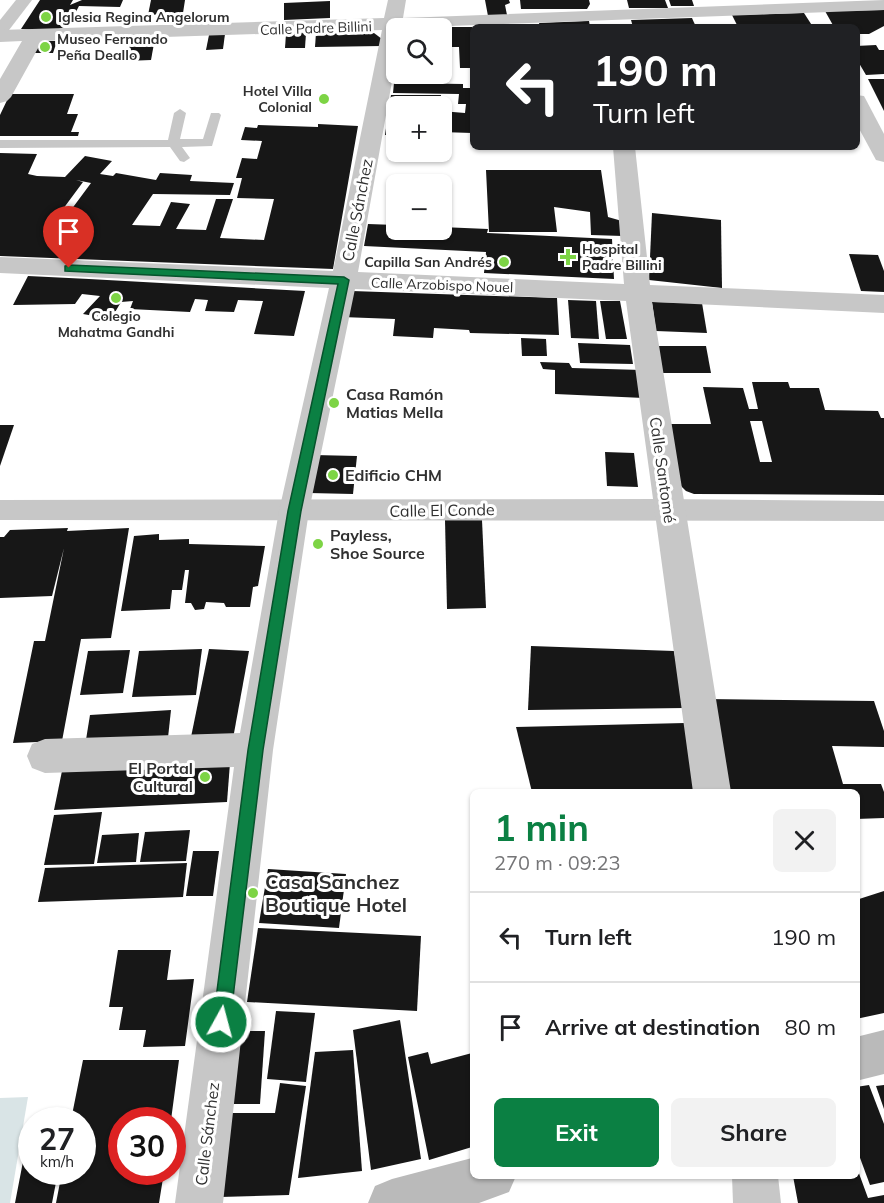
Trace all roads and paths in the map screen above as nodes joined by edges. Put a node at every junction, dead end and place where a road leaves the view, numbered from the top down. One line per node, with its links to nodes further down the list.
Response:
1 (24, 0): 7 (street)
2 (814, 3): 3 (street, Calle Padre Billini); 5 (street, Calle Padre Billini); 6 (street)
3 (884, 4)
4 (395, 13): 5 (street, Calle Padre Billini); 9 (street, Calle Padre Billini); 20 (street, Calle Sánchez)
5 (612, 14)
6 (814, 24)
7 (0, 31)
8 (0, 36): 9 (street, Calle Padre Billini)
9 (35, 36): 10 (street)
10 (0, 97)
11 (860, 109): 17 (street)
12 (180, 113): 14 (lane)
13 (215, 115): 14 (lane)
14 (173, 142): 15 (lane); 18 (lane)
15 (0, 144)
16 (624, 150): 21 (street, Calle Santomé)
17 (884, 155)
18 (184, 158)
19 (0, 265): 20 (street, Calle Arzobispo Nouel)
20 (344, 280): 21 (street, Calle Arzobispo Nouel); 25 (street, Calle Sánchez)
21 (638, 293): 22 (street, Calle Arzobispo Nouel); 23 (street, Calle Santomé)
22 (884, 304)
23 (668, 508): 25 (street, Calle El Conde); 26 (street, Calle El Conde); 29 (street, Calle Santomé)
24 (0, 510): 25 (street, Calle El Conde)
25 (294, 511): 27 (street, Calle Sánchez)
26 (884, 511)
27 (255, 750): 28 (street); 34 (street, Calle Sánchez)
28 (45, 756)
29 (712, 789)
30 (884, 1052): 31 (main road)
31 (860, 1058)
32 (482, 1179): 35 (main road)
33 (755, 1179): 36 (street)
34 (199, 1203)
35 (392, 1203)
36 (757, 1203)

